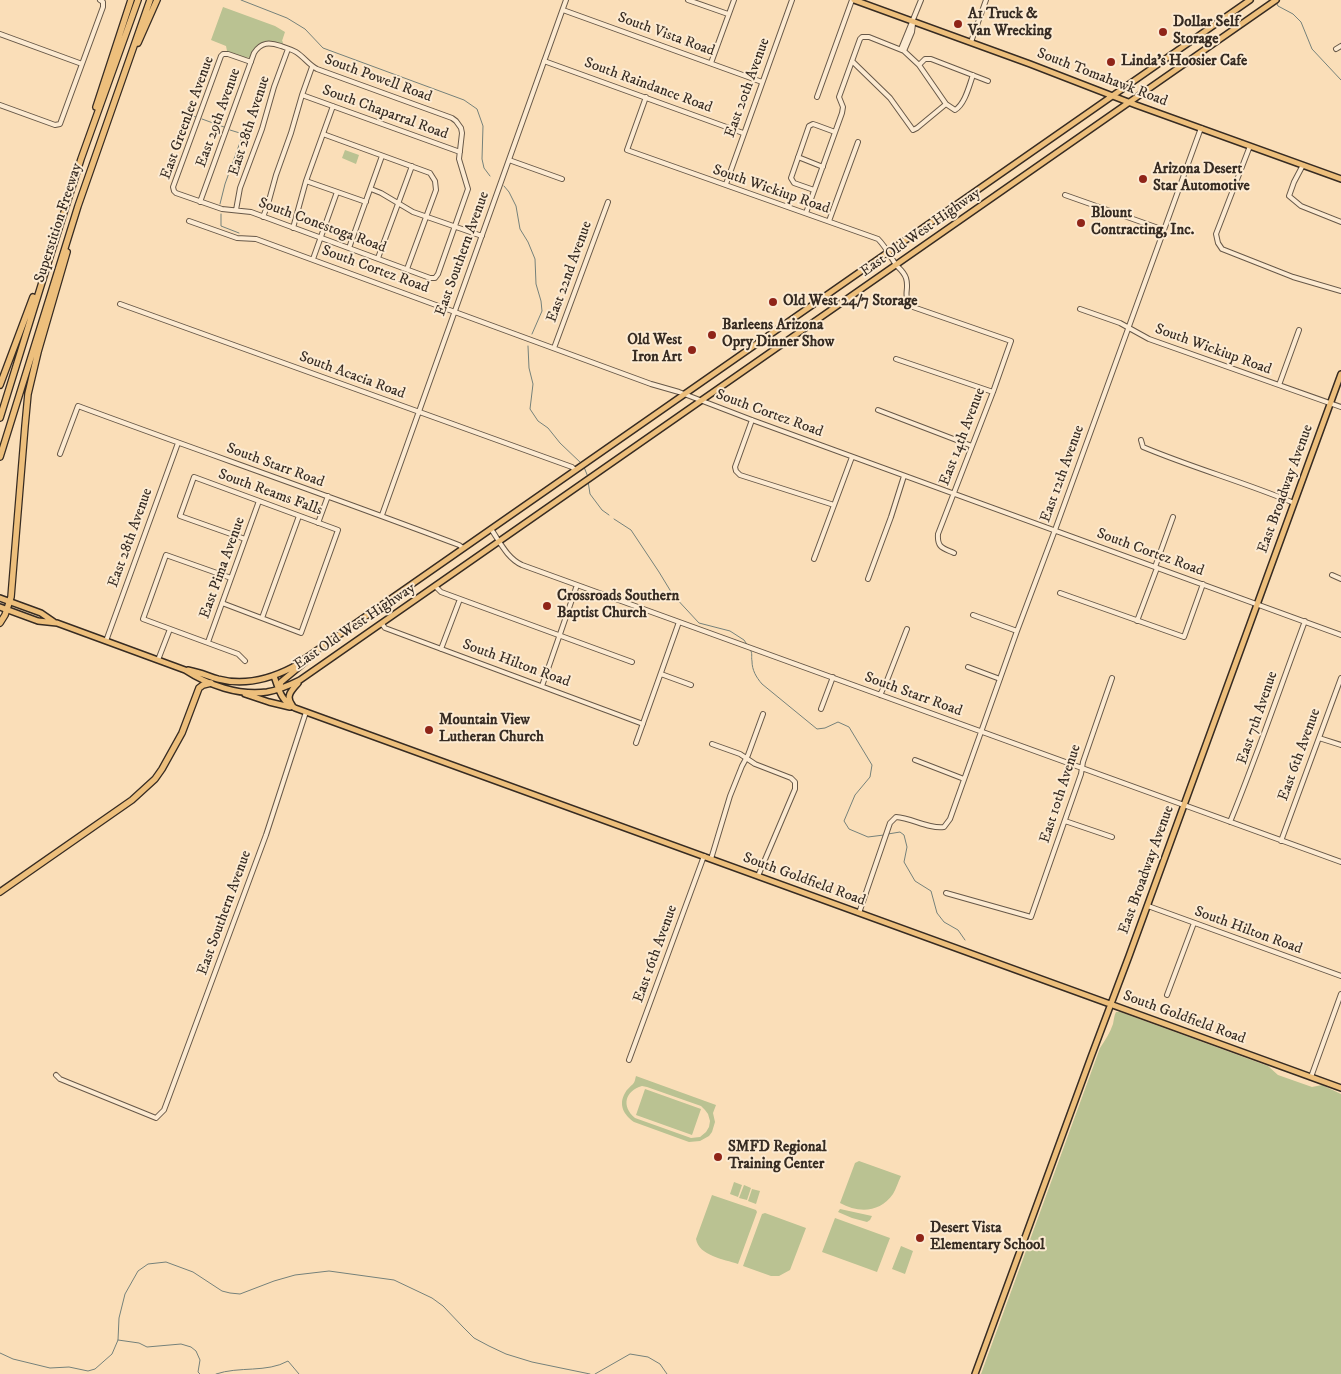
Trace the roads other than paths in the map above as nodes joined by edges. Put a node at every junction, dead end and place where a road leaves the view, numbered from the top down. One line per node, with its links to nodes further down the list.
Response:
1 (132, 0): 53 (highway)
2 (138, 0): 53 (highway, Superstition Freeway)
3 (150, 0): 33 (highway, Superstition Freeway)
4 (157, 0): 33 (highway)
5 (566, 0): 15 (street, East Southern Avenue)
6 (688, 0): 16 (street)
7 (734, 0): 16 (street)
8 (792, 0): 35 (street, East 20th Avenue)
9 (856, 0): 17 (main road, South Tomahawk Road); 39 (street)
10 (921, 0): 17 (street)
11 (986, 0): 19 (street)
12 (1250, 0): 37 (main road, East Old West Highway)
13 (1276, 0): 40 (main road, East Old West Highway)
14 (102, 1): 28 (street)
15 (563, 10): 25 (street, East Southern Avenue); 29 (street, South Vista Road)
16 (728, 14): 29 (street)
17 (913, 22): 19 (main road, South Tomahawk Road); 24 (street)
18 (0, 34): 28 (street)
19 (971, 42): 37 (main road, South Tomahawk Road)
20 (263, 44): 22 (street, South Powell Road); 27 (street, East 29th Avenue)
21 (1341, 46): 23 (street)
22 (288, 49): 31 (street, South Powell Road); 72 (street, East 28th Avenue)
23 (1336, 49)
24 (902, 50): 26 (street); 30 (street)
25 (544, 61): 38 (street, South Raindance Road); 54 (street, East Southern Avenue)
26 (852, 61): 41 (street); 45 (street)
27 (251, 62): 64 (street, East Greenlee Avenue); 67 (street, East 29th Avenue)
28 (82, 64): 42 (street)
29 (711, 64): 35 (street, South Vista Road)
30 (919, 66): 32 (street); 41 (street)
31 (312, 67): 36 (street); 50 (street, South Powell Road)
32 (972, 75): 34 (street); 41 (street)
33 (122, 76): 71 (highway, Superstition Freeway)
34 (988, 81)
35 (762, 82): 46 (street, East 20th Avenue)
36 (302, 95): 43 (street, South Chaparral Road); 74 (street)
37 (1112, 96): 40 (main road, South Tomahawk Road); 85 (main road, East Old West Highway)
38 (646, 97): 46 (street, South Raindance Road); 61 (street, South Wickiup Road)
39 (817, 97)
40 (1129, 103): 44 (main road, South Tomahawk Road); 89 (main road, East Old West Highway)
41 (946, 104)
42 (0, 105)
43 (333, 106): 47 (street); 50 (street, South Chaparral Road)
44 (1201, 128): 49 (main road, South Tomahawk Road); 81 (street, East 12th Avenue)
45 (835, 132): 52 (street); 57 (street)
46 (743, 133): 61 (street, East 20th Avenue)
47 (323, 134): 51 (street); 60 (street)
48 (858, 142): 77 (street)
49 (1250, 146): 55 (main road, South Tomahawk Road); 91 (street)
50 (460, 152): 79 (street)
51 (382, 156): 56 (street); 62 (street)
52 (798, 158): 57 (street); 63 (street)
53 (81, 160): 88 (highway, Superstition Freeway)
54 (509, 160): 58 (street); 82 (street, East Southern Avenue)
55 (1303, 165): 59 (main road, South Tomahawk Road); 78 (street)
56 (412, 166): 70 (street); 75 (street)
57 (823, 167): 63 (street)
58 (562, 179)
59 (1341, 179)
60 (306, 180): 65 (street); 80 (street)
61 (726, 184): 73 (street, South Wickiup Road)
62 (371, 188): 68 (street); 70 (street)
63 (814, 190): 73 (street)
64 (174, 191): 67 (street, South Conestoga Road)
65 (337, 192): 68 (street); 83 (street)
66 (1065, 195): 81 (street)
67 (200, 202): 72 (street, South Conestoga Road)
68 (366, 202): 84 (street)
69 (608, 202): 97 (street, East 22nd Avenue)
70 (398, 203): 75 (street); 86 (street)
71 (78, 206): 115 (highway, Superstition Freeway); 146 (highway)
72 (236, 210): 74 (street, South Conestoga Road)
73 (806, 213): 77 (street, South Wickiup Road)
74 (263, 216): 80 (street, South Conestoga Road)
75 (426, 216): 79 (street); 90 (street)
76 (189, 220): 87 (street, South Cortez Road)
77 (828, 221): 85 (street, South Wickiup Road)
78 (1341, 222)
79 (454, 227): 82 (street); 90 (street, South Conestoga Road)
80 (293, 228): 83 (street, South Conestoga Road)
81 (1164, 230): 95 (street, East 12th Avenue)
82 (482, 236): 94 (street, East Southern Avenue)
83 (321, 238): 84 (street, South Conestoga Road); 87 (street)
84 (350, 248): 86 (street, South Conestoga Road)
85 (888, 252): 89 (street, South Wickiup Road); 103 (main road, East Old West Highway)
86 (378, 258): 90 (street, South Conestoga Road)
87 (313, 259): 94 (street, South Cortez Road)
88 (48, 262): 100 (highway); 109 (highway, Superstition Freeway)
89 (897, 265): 102 (street, East 14th Avenue); 104 (main road, East Old West Highway)
90 (407, 269)
91 (1341, 291)
92 (120, 304): 108 (street, South Acacia Road)
93 (1080, 309): 95 (street, South Wickiup Road)
94 (454, 312): 97 (street, South Cortez Road); 108 (street, East Southern Avenue)
95 (1128, 328): 101 (street, South Wickiup Road); 129 (street, East 12th Avenue)
96 (1299, 330): 101 (street)
97 (554, 348): 103 (street, South Cortez Road)
98 (896, 358): 102 (street)
99 (1341, 374): 105 (main road, East Broadway Avenue)
100 (0, 385)
101 (1280, 385): 105 (street, South Wickiup Road)
102 (993, 392): 113 (street, East 14th Avenue)
103 (684, 395): 104 (street, South Cortez Road); 117 (main road, East Old West Highway)
104 (701, 402): 110 (street, South Cortez Road); 131 (main road, East Old West Highway)
105 (1330, 403): 106 (street, South Wickiup Road); 122 (main road, East Broadway Avenue)
106 (1341, 407)
107 (878, 410): 113 (street)
108 (418, 412): 117 (street, South Acacia Road); 124 (street, East Southern Avenue)
109 (0, 418)
110 (752, 420): 116 (street, South Cortez Road); 123 (street)
111 (1140, 440): 122 (street)
112 (178, 443): 114 (street, South Starr Road); 120 (street, South Starr Road); 164 (street, East 28th Avenue)
113 (972, 446): 119 (street, East 14th Avenue)
114 (60, 454)
115 (0, 457)
116 (852, 457): 118 (street, South Cortez Road); 123 (street)
117 (580, 467): 128 (main road, East Old West Highway)
118 (904, 476): 119 (street, South Cortez Road); 138 (street)
119 (954, 494): 129 (street, South Cortez Road); 133 (street, East 14th Avenue)
120 (328, 496): 124 (street, South Starr Road); 127 (street)
121 (259, 501): 125 (street, South Reams Falls); 130 (street, East Pima Avenue); 130 (street, South Reams Falls)
122 (1294, 503): 148 (main road, East Broadway Avenue)
123 (834, 505): 134 (street)
124 (382, 515): 132 (street, South Starr Road)
125 (299, 516): 127 (street, South Reams Falls); 152 (street)
126 (1173, 517): 135 (street)
127 (318, 523): 152 (street, South Reams Falls)
128 (491, 529): 131 (street, South Starr Road); 132 (main road, East Old West Highway)
129 (1055, 530): 135 (street, South Cortez Road); 161 (street, East 12th Avenue)
130 (245, 540): 137 (street, East Pima Avenue)
131 (500, 542): 141 (street, South Starr Road); 142 (main road, East Old West Highway)
132 (463, 548): 167 (main road, East Old West Highway)
133 (954, 553)
134 (814, 559)
135 (1156, 567): 140 (street, South Cortez Road); 155 (street)
136 (1332, 575): 139 (street)
137 (231, 578): 147 (street, East Pima Avenue); 159 (street)
138 (868, 579)
139 (1341, 579)
140 (1203, 584): 148 (street, South Cortez Road); 155 (street)
141 (577, 585): 154 (street, South Starr Road); 163 (street)
142 (436, 587): 145 (street); 158 (main road, East Old West Highway)
143 (1060, 593): 155 (street)
144 (0, 598): 146 (main road)
145 (460, 599): 163 (street); 166 (street)
146 (10, 602): 150 (highway); 157 (main road)
147 (222, 603): 152 (street); 165 (street, East Pima Avenue)
148 (1258, 604): 153 (street, South Cortez Road); 200 (main road, East Broadway Avenue)
149 (0, 607): 150 (main road)
150 (7, 610): 156 (highway); 157 (main road)
151 (973, 615): 161 (street)
152 (262, 618)
153 (1305, 621): 162 (street, South Cortez Road); 202 (street, East 7th Avenue)
154 (680, 622): 173 (street); 175 (street, South Starr Road)
155 (1138, 622)
156 (0, 623)
157 (57, 623): 164 (main road)
158 (382, 624): 166 (street, South Hilton Road); 179 (main road, East Old West Highway)
159 (170, 629): 165 (street); 168 (street)
160 (907, 629): 185 (street)
161 (1017, 631): 176 (street, East 12th Avenue)
162 (1341, 634)
163 (560, 635): 170 (street); 181 (street)
164 (106, 641): 168 (main road)
165 (208, 642): 169 (street)
166 (441, 649): 181 (street, South Hilton Road)
167 (318, 650): 174 (main road, East Old West Highway); 183 (main road)
168 (158, 660): 172 (main road)
169 (245, 661)
170 (632, 662)
171 (968, 667): 176 (street)
172 (185, 670): 174 (main road, East Old West Highway); 180 (main road, East Old West Highway)
173 (661, 674): 182 (street); 190 (street)
174 (274, 676): 183 (main road, South Goldfield Road)
175 (833, 677): 185 (street, South Starr Road); 187 (street)
176 (1000, 678): 191 (street, East 12th Avenue)
177 (1112, 678): 198 (street, East 10th Avenue)
178 (1341, 678): 192 (street, East 6th Avenue)
179 (300, 680): 183 (main road, East Old West Highway); 186 (main road)
180 (211, 683): 184 (main road, East Old West Highway); 209 (highway)
181 (542, 686): 190 (street, South Hilton Road)
182 (691, 686)
183 (278, 690): 184 (main road, East Old West Highway); 186 (main road, South Goldfield Road)
184 (235, 691): 186 (main road)
185 (880, 694): 191 (street, South Starr Road)
186 (294, 708): 188 (main road, South Goldfield Road)
187 (821, 709)
188 (306, 712): 205 (main road, South Goldfield Road); 219 (street, East Southern Avenue)
189 (764, 714): 196 (street)
190 (644, 724): 193 (street)
191 (980, 731): 198 (street, South Starr Road); 199 (street, East 12th Avenue)
192 (1319, 738): 195 (street); 204 (street, East 6th Avenue)
193 (636, 743)
194 (712, 744): 196 (street)
195 (1341, 746)
196 (746, 759): 206 (street); 208 (street)
197 (915, 760): 199 (street)
198 (1082, 768): 200 (street, South Starr Road); 201 (street, East 10th Avenue)
199 (964, 779): 212 (street, East 12th Avenue)
200 (1184, 805): 202 (street, South Starr Road); 211 (main road, East Broadway Avenue)
201 (1066, 821): 203 (street); 210 (street, East 10th Avenue)
202 (1230, 822): 204 (street, South Starr Road)
203 (1112, 837)
204 (1281, 841): 207 (street, South Starr Road)
205 (704, 856): 206 (main road, South Goldfield Road); 218 (street, East 16th Avenue)
206 (711, 859): 208 (main road, South Goldfield Road)
207 (1341, 862)
208 (758, 876): 212 (main road, South Goldfield Road)
209 (0, 892)
210 (946, 893)
211 (1148, 906): 213 (street, South Hilton Road); 217 (main road, East Broadway Avenue)
212 (859, 913): 217 (main road, South Goldfield Road)
213 (1194, 923): 214 (street, South Hilton Road); 216 (street)
214 (1341, 976)
215 (1341, 994): 220 (street)
216 (1167, 995)
217 (1111, 1004): 220 (main road, South Goldfield Road); 222 (main road, East Broadway Avenue)
218 (629, 1060)
219 (56, 1075)
220 (1311, 1077): 221 (main road, South Goldfield Road)
221 (1341, 1088)
222 (975, 1374)

